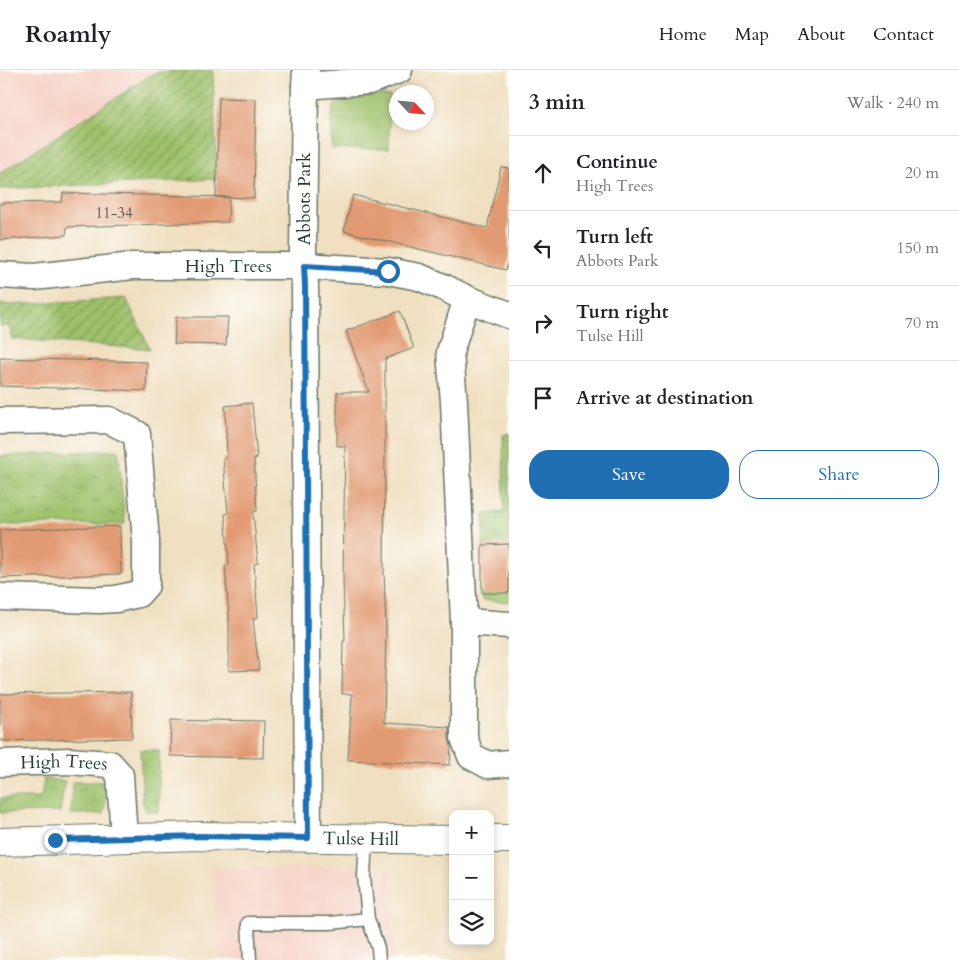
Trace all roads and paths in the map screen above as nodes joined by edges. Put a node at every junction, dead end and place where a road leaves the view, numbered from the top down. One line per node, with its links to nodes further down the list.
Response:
1 (399, 70): 2 (street)
2 (305, 78): 3 (street, Abbots Park)
3 (304, 266): 4 (street, High Trees); 5 (street, High Trees); 14 (street, Abbots Park)
4 (0, 274)
5 (467, 299): 6 (street, High Trees); 9 (street)
6 (509, 316)
7 (0, 421): 8 (street)
8 (0, 597)
9 (464, 622): 10 (street); 12 (street)
10 (509, 626)
11 (0, 763): 13 (street, High Trees)
12 (509, 763)
13 (124, 838): 14 (main road, Tulse Hill); 19 (main road, Tulse Hill)
14 (308, 838): 15 (main road, Tulse Hill)
15 (366, 839): 18 (main road, Tulse Hill); 20 (lane)
16 (494, 839): 17 (main road)
17 (509, 839)
18 (449, 840)
19 (0, 842)
20 (368, 919): 21 (lane); 22 (lane)
21 (250, 960)
22 (379, 960)

